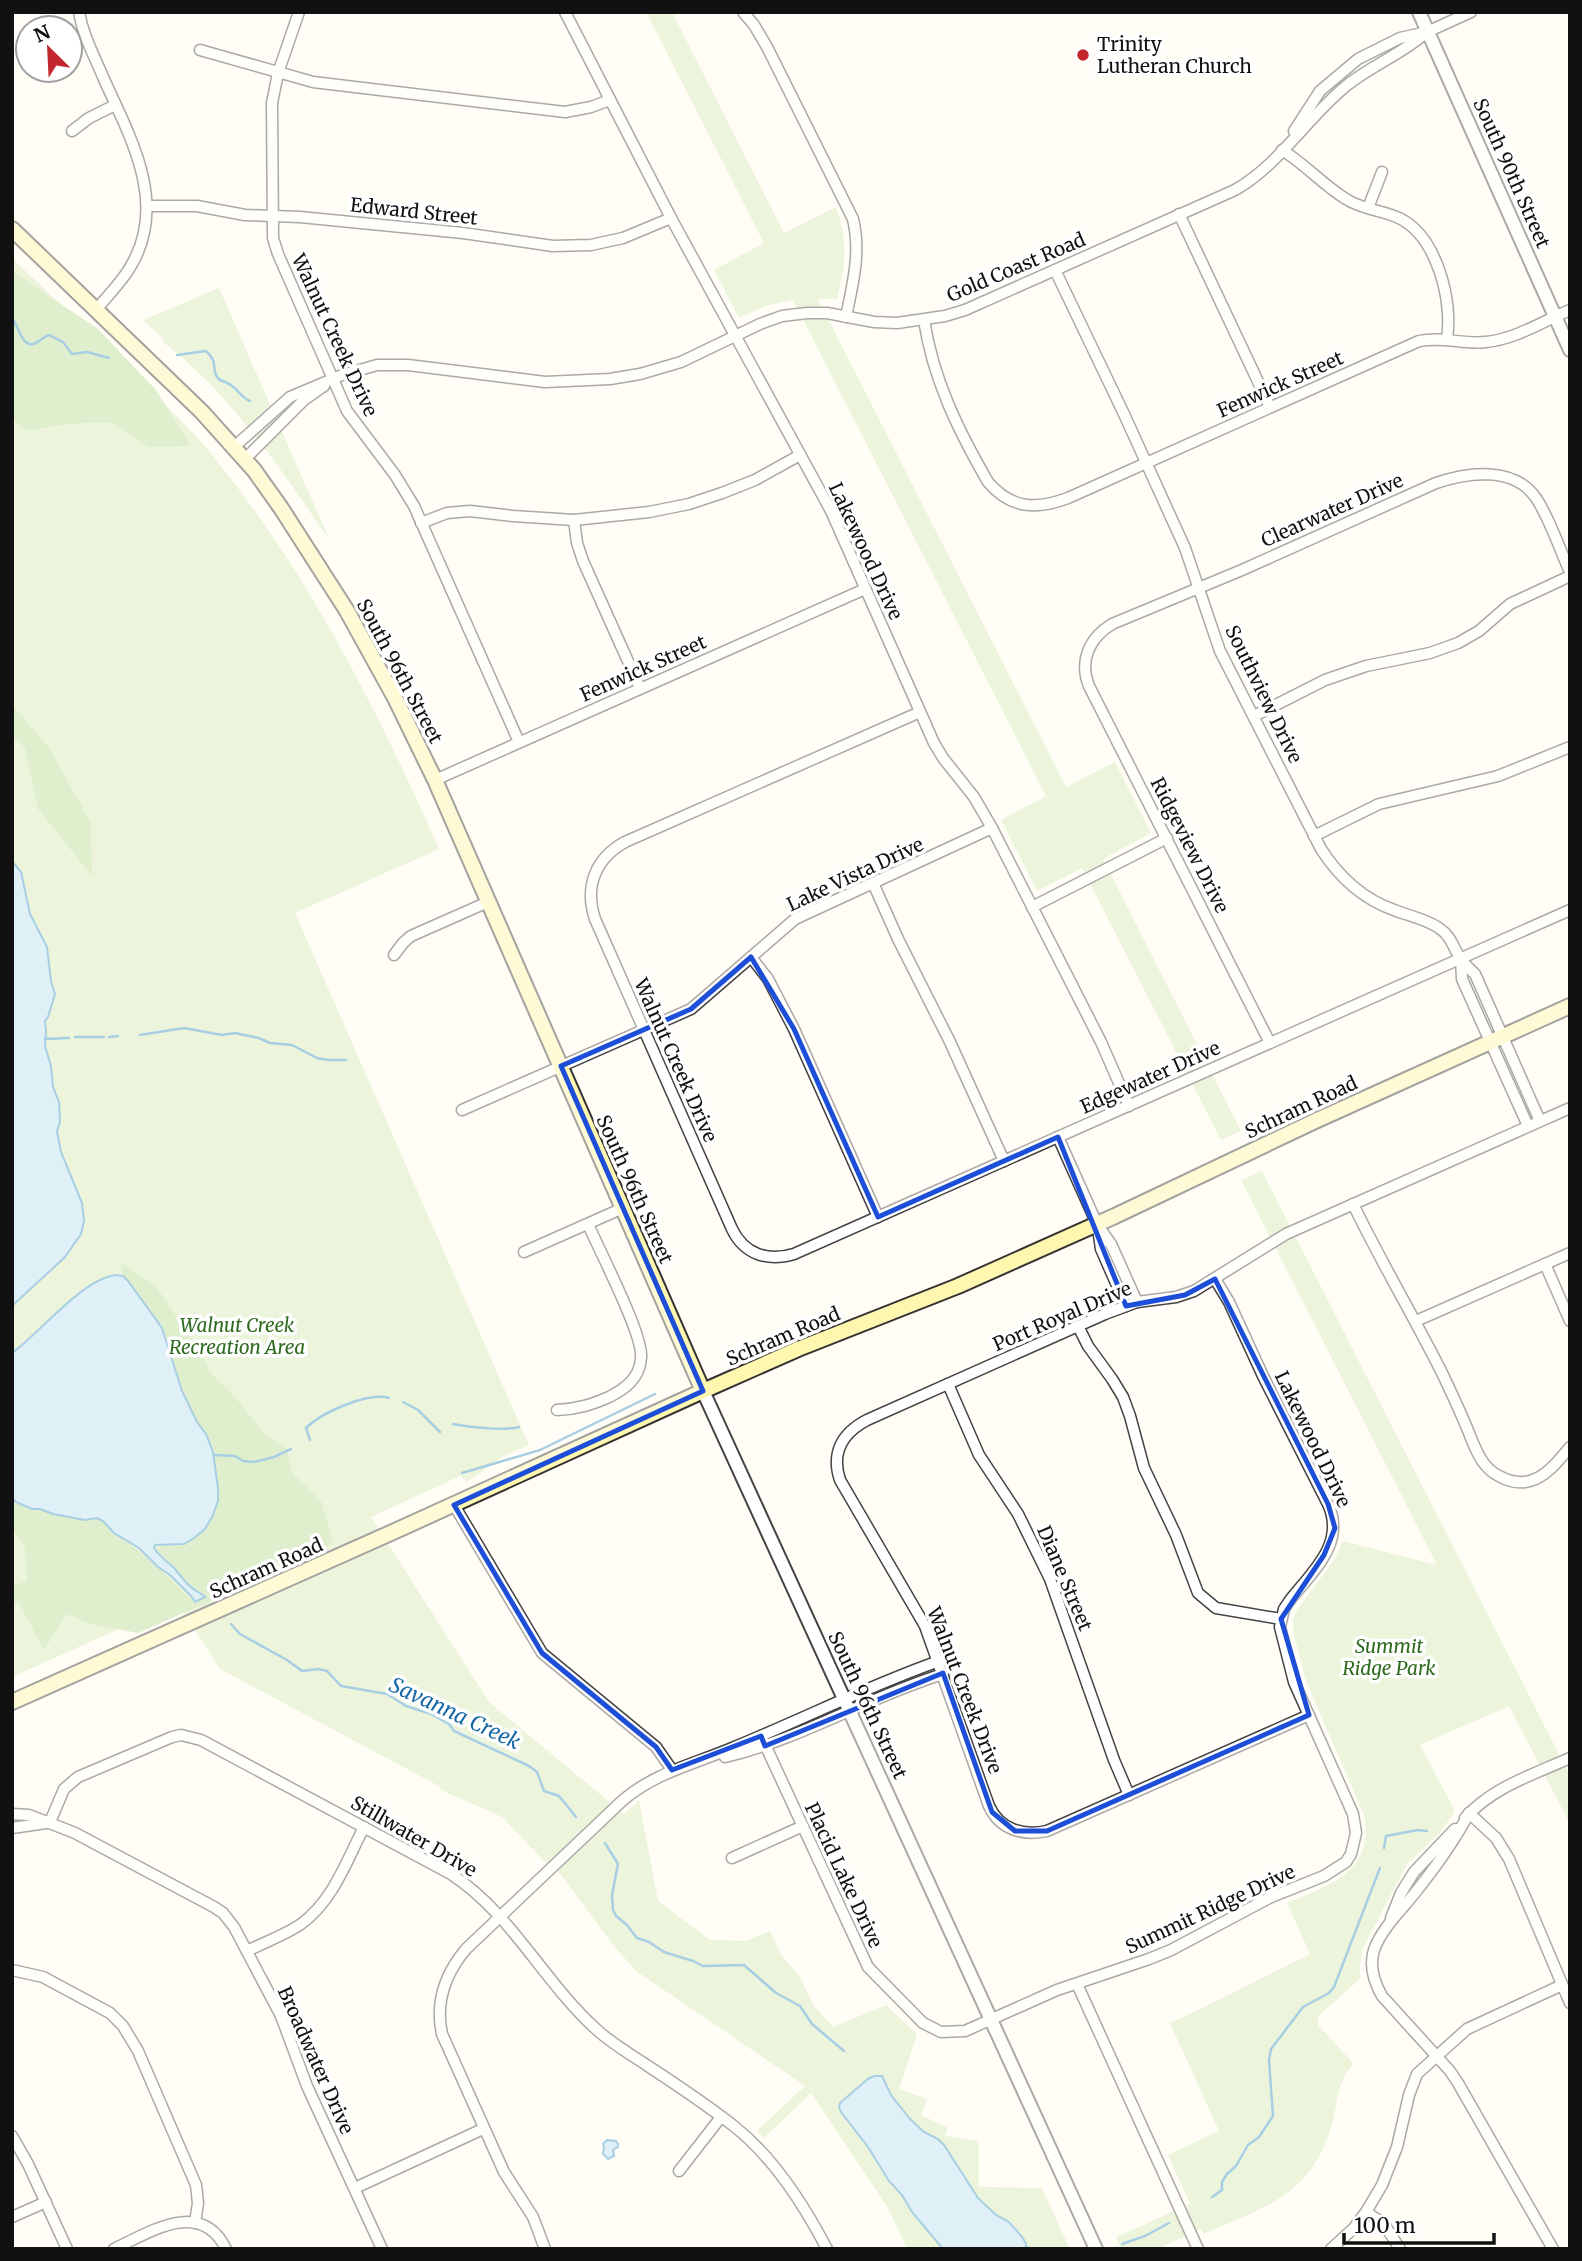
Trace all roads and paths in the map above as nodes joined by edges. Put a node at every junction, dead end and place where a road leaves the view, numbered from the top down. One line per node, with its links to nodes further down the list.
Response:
1 (79, 12): 11 (street)
2 (299, 12): 9 (street, Walnut Creek Drive)
3 (566, 12): 10 (street, Lakewood Drive)
4 (743, 12): 25 (street)
5 (1419, 12): 7 (street, South 90th Street)
6 (1471, 12): 7 (street, Gold Coast Road)
7 (1427, 32): 13 (street, Gold Coast Road); 24 (street, South 90th Street)
8 (200, 50): 9 (street)
9 (278, 73): 10 (street); 18 (street, Walnut Creek Drive)
10 (610, 100): 19 (street, Lakewood Drive)
11 (115, 105): 12 (street); 15 (street)
12 (72, 131)
13 (1282, 150): 16 (street); 17 (street, Gold Coast Road)
14 (1382, 172): 16 (street)
15 (148, 206): 18 (street, Edward Street); 22 (street)
16 (1368, 208): 28 (street)
17 (1179, 214): 21 (street, Gold Coast Road); 31 (street)
18 (272, 215): 19 (street, Edward Street); 30 (street, Walnut Creek Drive)
19 (671, 218): 27 (street, Lakewood Drive)
20 (12, 229): 22 (main road, South 96th Street)
21 (1055, 270): 26 (street, Gold Coast Road); 35 (street, Southview Drive)
22 (96, 310): 32 (main road, South 96th Street)
23 (1570, 310): 24 (street, Fenwick Street)
24 (1555, 316): 28 (street, Fenwick Street); 29 (street, South 90th Street)
25 (846, 317): 26 (street, Gold Coast Road); 27 (street, Gold Coast Road)
26 (924, 320): 35 (street, Fenwick Street)
27 (735, 336): 30 (street, Gold Coast Road); 33 (street, Lakewood Drive)
28 (1447, 338): 31 (street, Fenwick Street)
29 (1570, 350)
30 (332, 379): 32 (street, Gold Coast Road); 34 (street, Gold Coast Road); 37 (street, Walnut Creek Drive)
31 (1270, 407): 35 (street, Fenwick Street)
32 (234, 447): 34 (main road, South 96th Street)
33 (800, 456): 36 (street); 40 (street, Lakewood Drive)
34 (245, 459): 47 (main road, South 96th Street)
35 (1147, 463): 39 (street, Southview Drive)
36 (574, 520): 37 (street); 42 (street)
37 (421, 523): 45 (street, Walnut Creek Drive)
38 (1570, 574): 39 (street, Clearwater Drive); 44 (street)
39 (1199, 587): 41 (street, Clearwater Drive); 44 (street, Southview Drive)
40 (865, 589): 42 (street, Fenwick Street); 43 (street, Lakewood Drive)
41 (1084, 662): 50 (street, Ridgeview Drive)
42 (640, 688): 45 (street, Fenwick Street)
43 (920, 712): 48 (street, Lakewood Drive); 59 (street, Walnut Creek Drive)
44 (1254, 716): 49 (street, Southview Drive)
45 (519, 742): 47 (street, Fenwick Street)
46 (1570, 747): 49 (street)
47 (435, 780): 52 (main road, South 96th Street)
48 (992, 828): 51 (street, Lake Vista Drive); 53 (street, Lakewood Drive)
49 (1314, 836): 57 (street, Southview Drive)
50 (1167, 838): 53 (street); 61 (street, Ridgeview Drive)
51 (873, 883): 56 (street, Lake Vista Drive); 69 (street)
52 (488, 902): 55 (street); 62 (main road, South 96th Street)
53 (1032, 907): 63 (street, Lakewood Drive)
54 (1570, 911): 57 (street, Edgewater Drive)
55 (394, 955)
56 (751, 957): 59 (street, Lake Vista Drive); 72 (street)
57 (1461, 959): 60 (street, Southview Drive); 61 (street, Edgewater Drive)
58 (1570, 1006): 60 (main road, Schram Road)
59 (644, 1030): 62 (street, Lake Vista Drive); 75 (street, Walnut Creek Drive)
60 (1497, 1039): 66 (street, Southview Drive); 67 (street, Southview Drive); 74 (main road, Schram Road)
61 (1270, 1043): 63 (street, Edgewater Drive)
62 (561, 1066): 65 (street, Lake Vista Drive); 71 (main road, South 96th Street)
63 (1129, 1106): 68 (street, Edgewater Drive)
64 (1570, 1108): 66 (street, Port Royal Drive)
65 (462, 1110)
66 (1540, 1121): 67 (street, Port Royal Drive)
67 (1528, 1126): 70 (street, Port Royal Drive)
68 (1058, 1137): 69 (street, Edgewater Drive); 74 (street)
69 (1004, 1161): 72 (street, Edgewater Drive)
70 (1353, 1204): 79 (street, Port Royal Drive); 82 (street)
71 (623, 1208): 73 (street); 86 (main road, South 96th Street)
72 (878, 1217): 75 (street, Edgewater Drive)
73 (588, 1224): 76 (street); 87 (street)
74 (1097, 1224): 80 (street); 81 (street); 86 (main road, Schram Road)
75 (743, 1246)
76 (524, 1252)
77 (1570, 1253): 78 (street)
78 (1545, 1264): 82 (street); 83 (street)
79 (1215, 1279): 80 (street, Port Royal Drive); 91 (street, Lakewood Drive)
80 (1137, 1302): 81 (street, Port Royal Drive)
81 (1126, 1306): 84 (street, Port Royal Drive)
82 (1416, 1321): 89 (street)
83 (1570, 1321)
84 (1078, 1326): 85 (street, Port Royal Drive); 91 (street)
85 (948, 1384): 88 (street, Port Royal Drive); 103 (street, Diane Street)
86 (703, 1391): 90 (main road, Schram Road); 94 (street, South 96th Street)
87 (557, 1410)
88 (840, 1445): 92 (street, Walnut Creek Drive)
89 (1570, 1447)
90 (454, 1504): 95 (main road, Schram Road); 102 (street)
91 (1281, 1619): 97 (street)
92 (939, 1661): 93 (street, Walnut Creek Drive); 94 (street)
93 (943, 1674): 96 (street); 103 (street, Walnut Creek Drive)
94 (844, 1698): 96 (street, South 96th Street); 98 (street)
95 (12, 1702)
96 (850, 1710): 99 (street); 117 (street, South 96th Street)
97 (1309, 1715): 103 (street); 114 (street, Summit Ridge Drive)
98 (761, 1735): 99 (street, Placid Lake Drive); 101 (street)
99 (765, 1746): 101 (street); 107 (street, Placid Lake Drive)
100 (1570, 1758): 104 (street)
101 (690, 1764): 102 (street)
102 (672, 1770): 111 (street)
103 (1129, 1795)
104 (1469, 1813): 115 (street); 118 (street)
105 (12, 1814): 106 (street, Broadwater Drive)
106 (50, 1822): 108 (street, Stillwater Drive); 109 (street); 112 (street, Broadwater Drive)
107 (803, 1826): 110 (street); 117 (street, Placid Lake Drive)
108 (364, 1827): 111 (street, Stillwater Drive); 112 (street)
109 (12, 1828)
110 (732, 1858)
111 (502, 1917): 119 (street, Stillwater Drive); 120 (street)
112 (247, 1951): 123 (street, Broadwater Drive)
113 (12, 1970): 127 (street)
114 (1077, 1984): 117 (street, Summit Ridge Drive); 135 (street)
115 (1562, 1984): 116 (street); 118 (street)
116 (1570, 2003)
117 (990, 2019): 134 (street, South 96th Street)
118 (1437, 2056): 125 (street); 138 (street)
119 (721, 2116): 122 (street); 133 (street, Stillwater Drive)
120 (483, 2129): 123 (street); 132 (street)
121 (12, 2136): 124 (street)
122 (679, 2171)
123 (355, 2188): 131 (street, Broadwater Drive)
124 (46, 2202): 126 (street); 128 (street)
125 (1366, 2212): 136 (street); 137 (street)
126 (12, 2217)
127 (195, 2223): 129 (street); 130 (street)
128 (67, 2249)
129 (114, 2249)
130 (226, 2249)
131 (382, 2249)
132 (545, 2249)
133 (827, 2249)
134 (1096, 2249)
135 (1198, 2249)
136 (1331, 2249)
137 (1401, 2249)
138 (1553, 2249)

